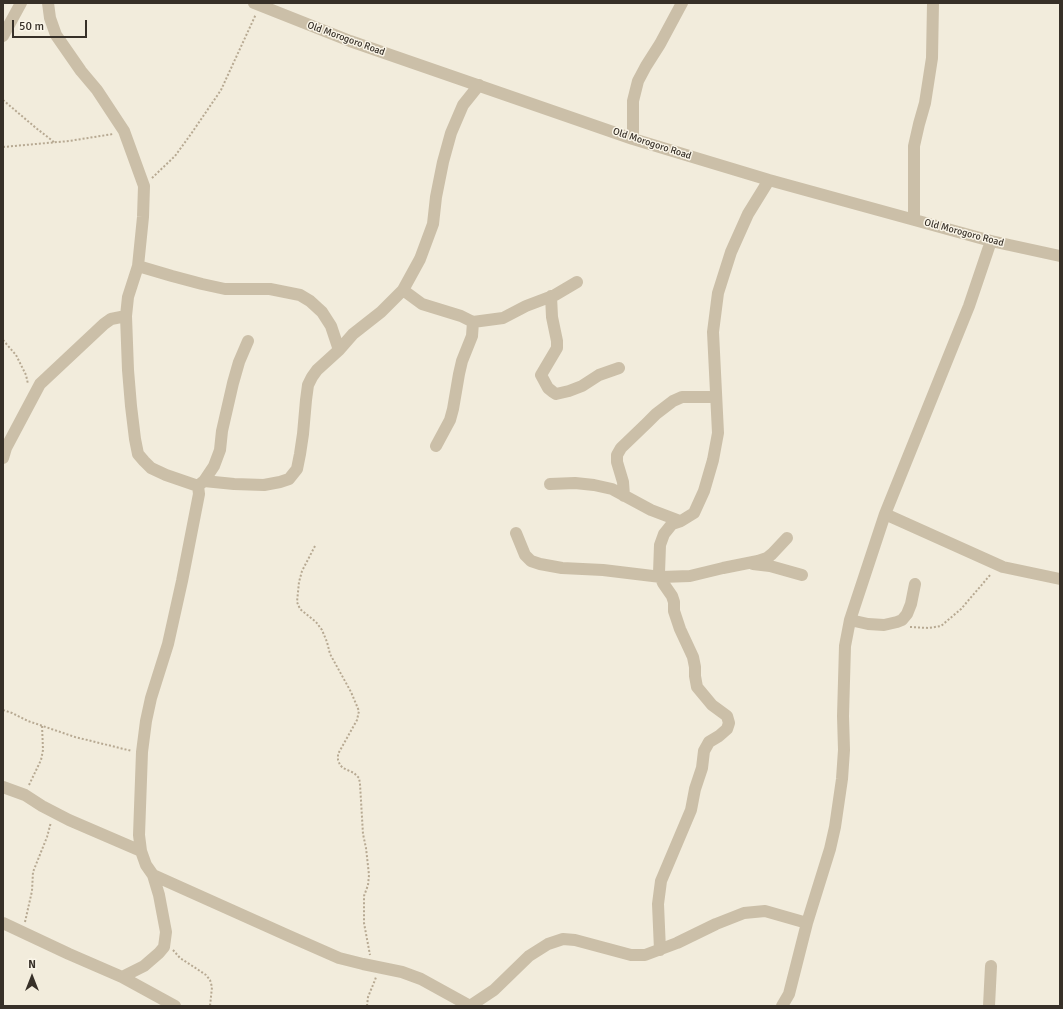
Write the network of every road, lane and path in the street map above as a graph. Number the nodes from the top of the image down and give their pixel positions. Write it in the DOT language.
graph roads {
  1 [pos="21,3"];
  2 [pos="48,3"];
  3 [pos="682,3"];
  4 [pos="933,3"];
  5 [pos="256,5"];
  6 [pos="3,36"];
  7 [pos="479,86"];
  8 [pos="3,100"];
  9 [pos="124,131"];
  10 [pos="633,139"];
  11 [pos="54,142"];
  12 [pos="3,147"];
  13 [pos="769,180"];
  14 [pos="144,186"];
  15 [pos="914,219"];
  16 [pos="991,241"];
  17 [pos="1060,256"];
  18 [pos="138,266"];
  19 [pos="577,282"];
  20 [pos="403,290"];
  21 [pos="551,296"];
  22 [pos="126,316"];
  23 [pos="473,322"];
  24 [pos="3,340"];
  25 [pos="248,341"];
  26 [pos="339,350"];
  27 [pos="619,368"];
  28 [pos="33,396"];
  29 [pos="716,397"];
  30 [pos="436,446"];
  31 [pos="3,458"];
  32 [pos="201,484"];
  33 [pos="550,484"];
  34 [pos="624,496"];
  35 [pos="884,514"];
  36 [pos="680,521"];
  37 [pos="516,533"];
  38 [pos="787,538"];
  39 [pos="315,546"];
  40 [pos="748,564"];
  41 [pos="999,565"];
  42 [pos="802,575"];
  43 [pos="661,577"];
  44 [pos="1060,579"];
  45 [pos="915,584"];
  46 [pos="850,620"];
  47 [pos="906,626"];
  48 [pos="3,710"];
  49 [pos="42,725"];
  50 [pos="142,752"];
  51 [pos="3,787"];
  52 [pos="26,796"];
  53 [pos="51,811"];
  54 [pos="141,851"];
  55 [pos="153,875"];
  56 [pos="3,923"];
  57 [pos="807,923"];
  58 [pos="23,932"];
  59 [pos="166,938"];
  60 [pos="660,950"];
  61 [pos="373,966"];
  62 [pos="991,966"];
  63 [pos="122,977"];
  64 [pos="175,1006"];
  65 [pos="210,1006"];
  66 [pos="367,1006"];
  67 [pos="470,1006"];
  68 [pos="782,1006"];
  69 [pos="989,1006"];
  1 -- 6 [label="street"];
  2 -- 9 [label="street"];
  3 -- 10 [label="street"];
  4 -- 15 [label="street"];
  5 -- 7 [label="street, Old Morogoro Road"];
  5 -- 14 [label="path"];
  7 -- 10 [label="street, Old Morogoro Road"];
  7 -- 20 [label="street"];
  8 -- 11 [label="path"];
  9 -- 11 [label="path"];
  9 -- 14 [label="street"];
  10 -- 13 [label="street, Old Morogoro Road"];
  11 -- 12 [label="path"];
  13 -- 15 [label="street, Old Morogoro Road"];
  13 -- 29 [label="street"];
  14 -- 18 [label="street"];
  15 -- 16 [label="street, Old Morogoro Road"];
  16 -- 17 [label="street, Old Morogoro Road"];
  16 -- 35 [label="street"];
  18 -- 22 [label="street"];
  18 -- 26 [label="street"];
  19 -- 21 [label="street"];
  20 -- 23 [label="street"];
  20 -- 26 [label="street"];
  21 -- 23 [label="street"];
  21 -- 27 [label="street"];
  22 -- 28 [label="street"];
  22 -- 32 [label="street"];
  23 -- 30 [label="street"];
  24 -- 28 [label="path"];
  25 -- 32 [label="street"];
  26 -- 32 [label="street"];
  28 -- 31 [label="street"];
  29 -- 34 [label="street"];
  29 -- 36 [label="street"];
  32 -- 50 [label="street"];
  33 -- 34 [label="street"];
  34 -- 36 [label="street"];
  35 -- 41 [label="street"];
  35 -- 46 [label="street"];
  36 -- 43 [label="street"];
  37 -- 43 [label="street"];
  38 -- 40 [label="street"];
  39 -- 61 [label="path"];
  40 -- 42 [label="street"];
  40 -- 43 [label="street"];
  41 -- 44 [label="street"];
  41 -- 47 [label="path"];
  43 -- 60 [label="street"];
  45 -- 46 [label="street"];
  46 -- 57 [label="street"];
  48 -- 49 [label="path"];
  49 -- 50 [label="path"];
  49 -- 52 [label="path"];
  50 -- 54 [label="street"];
  51 -- 52 [label="street"];
  52 -- 53 [label="street"];
  53 -- 54 [label="street"];
  53 -- 58 [label="path"];
  54 -- 55 [label="street"];
  55 -- 59 [label="street"];
  55 -- 61 [label="street"];
  56 -- 58 [label="street"];
  57 -- 60 [label="street"];
  57 -- 68 [label="street"];
  58 -- 63 [label="street"];
  59 -- 63 [label="street"];
  59 -- 65 [label="path"];
  60 -- 67 [label="street"];
  61 -- 66 [label="path"];
  61 -- 67 [label="street"];
  62 -- 69 [label="street"];
  63 -- 64 [label="street"];
}
